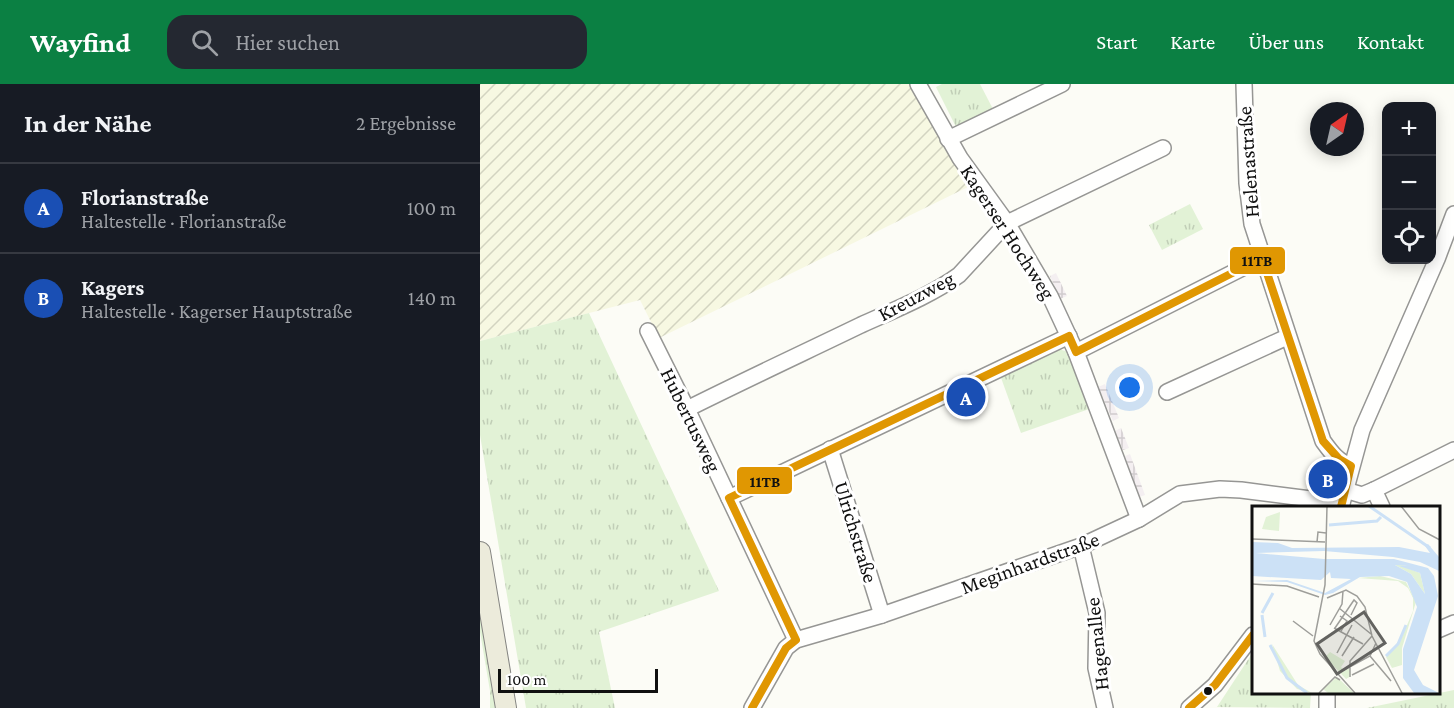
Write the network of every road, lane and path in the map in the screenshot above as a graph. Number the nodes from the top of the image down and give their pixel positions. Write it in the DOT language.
graph roads {
  1 [pos="918,84"];
  2 [pos="1062,84"];
  3 [pos="1244,84"];
  4 [pos="948,139"];
  5 [pos="1162,148"];
  6 [pos="1454,214"];
  7 [pos="1007,223"];
  8 [pos="1262,258"];
  9 [pos="648,331"];
  10 [pos="1069,336"];
  11 [pos="1287,337"];
  12 [pos="1076,352"];
  13 [pos="1167,392"];
  14 [pos="687,410"];
  15 [pos="830,449"];
  16 [pos="1454,450"];
  17 [pos="1351,466"];
  18 [pos="1374,490"];
  19 [pos="729,498"];
  20 [pos="1343,500"];
  21 [pos="1382,506"];
  22 [pos="1139,519"];
  23 [pos="1081,546"];
  24 [pos="480,552"];
  25 [pos="882,615"];
  26 [pos="1252,636"];
  27 [pos="796,640"];
  28 [pos="506,708"];
  29 [pos="752,708"];
  30 [pos="1105,708"];
  31 [pos="1189,708"];
  1 -- 4 [label="street, Kagerser Hochweg"];
  2 -- 4 [label="street"];
  3 -- 8 [label="street, Helenastraße"];
  4 -- 7 [label="street, Kagerser Hochweg"];
  5 -- 7 [label="street, Kreuzweg"];
  6 -- 17 [label="street"];
  7 -- 10 [label="street, Kagerser Hochweg"];
  7 -- 14 [label="street, Kreuzweg"];
  8 -- 11 [label="street, Helenastraße"];
  8 -- 12 [label="street"];
  9 -- 14 [label="street, Hubertusweg"];
  10 -- 12 [label="street, Kagerser Hochweg"];
  10 -- 15 [label="street"];
  11 -- 13 [label="street"];
  11 -- 17 [label="street, Helenastraße"];
  12 -- 22 [label="street, Kagerser Hochweg"];
  14 -- 19 [label="street, Hubertusweg"];
  15 -- 19 [label="street"];
  15 -- 25 [label="street, Ulrichstraße"];
  16 -- 18 [label="street"];
  17 -- 20 [label="street"];
  18 -- 20 [label="street, Meginhardstraße"];
  18 -- 21 [label="street"];
  19 -- 27 [label="street, Hubertusweg"];
  20 -- 22 [label="street, Meginhardstraße"];
  22 -- 23 [label="street, Meginhardstraße"];
  23 -- 25 [label="street, Meginhardstraße"];
  23 -- 30 [label="street, Hagenallee"];
  24 -- 28 [label="main road"];
  25 -- 27 [label="street, Meginhardstraße"];
  26 -- 31 [label="street"];
  27 -- 29 [label="street"];
}
